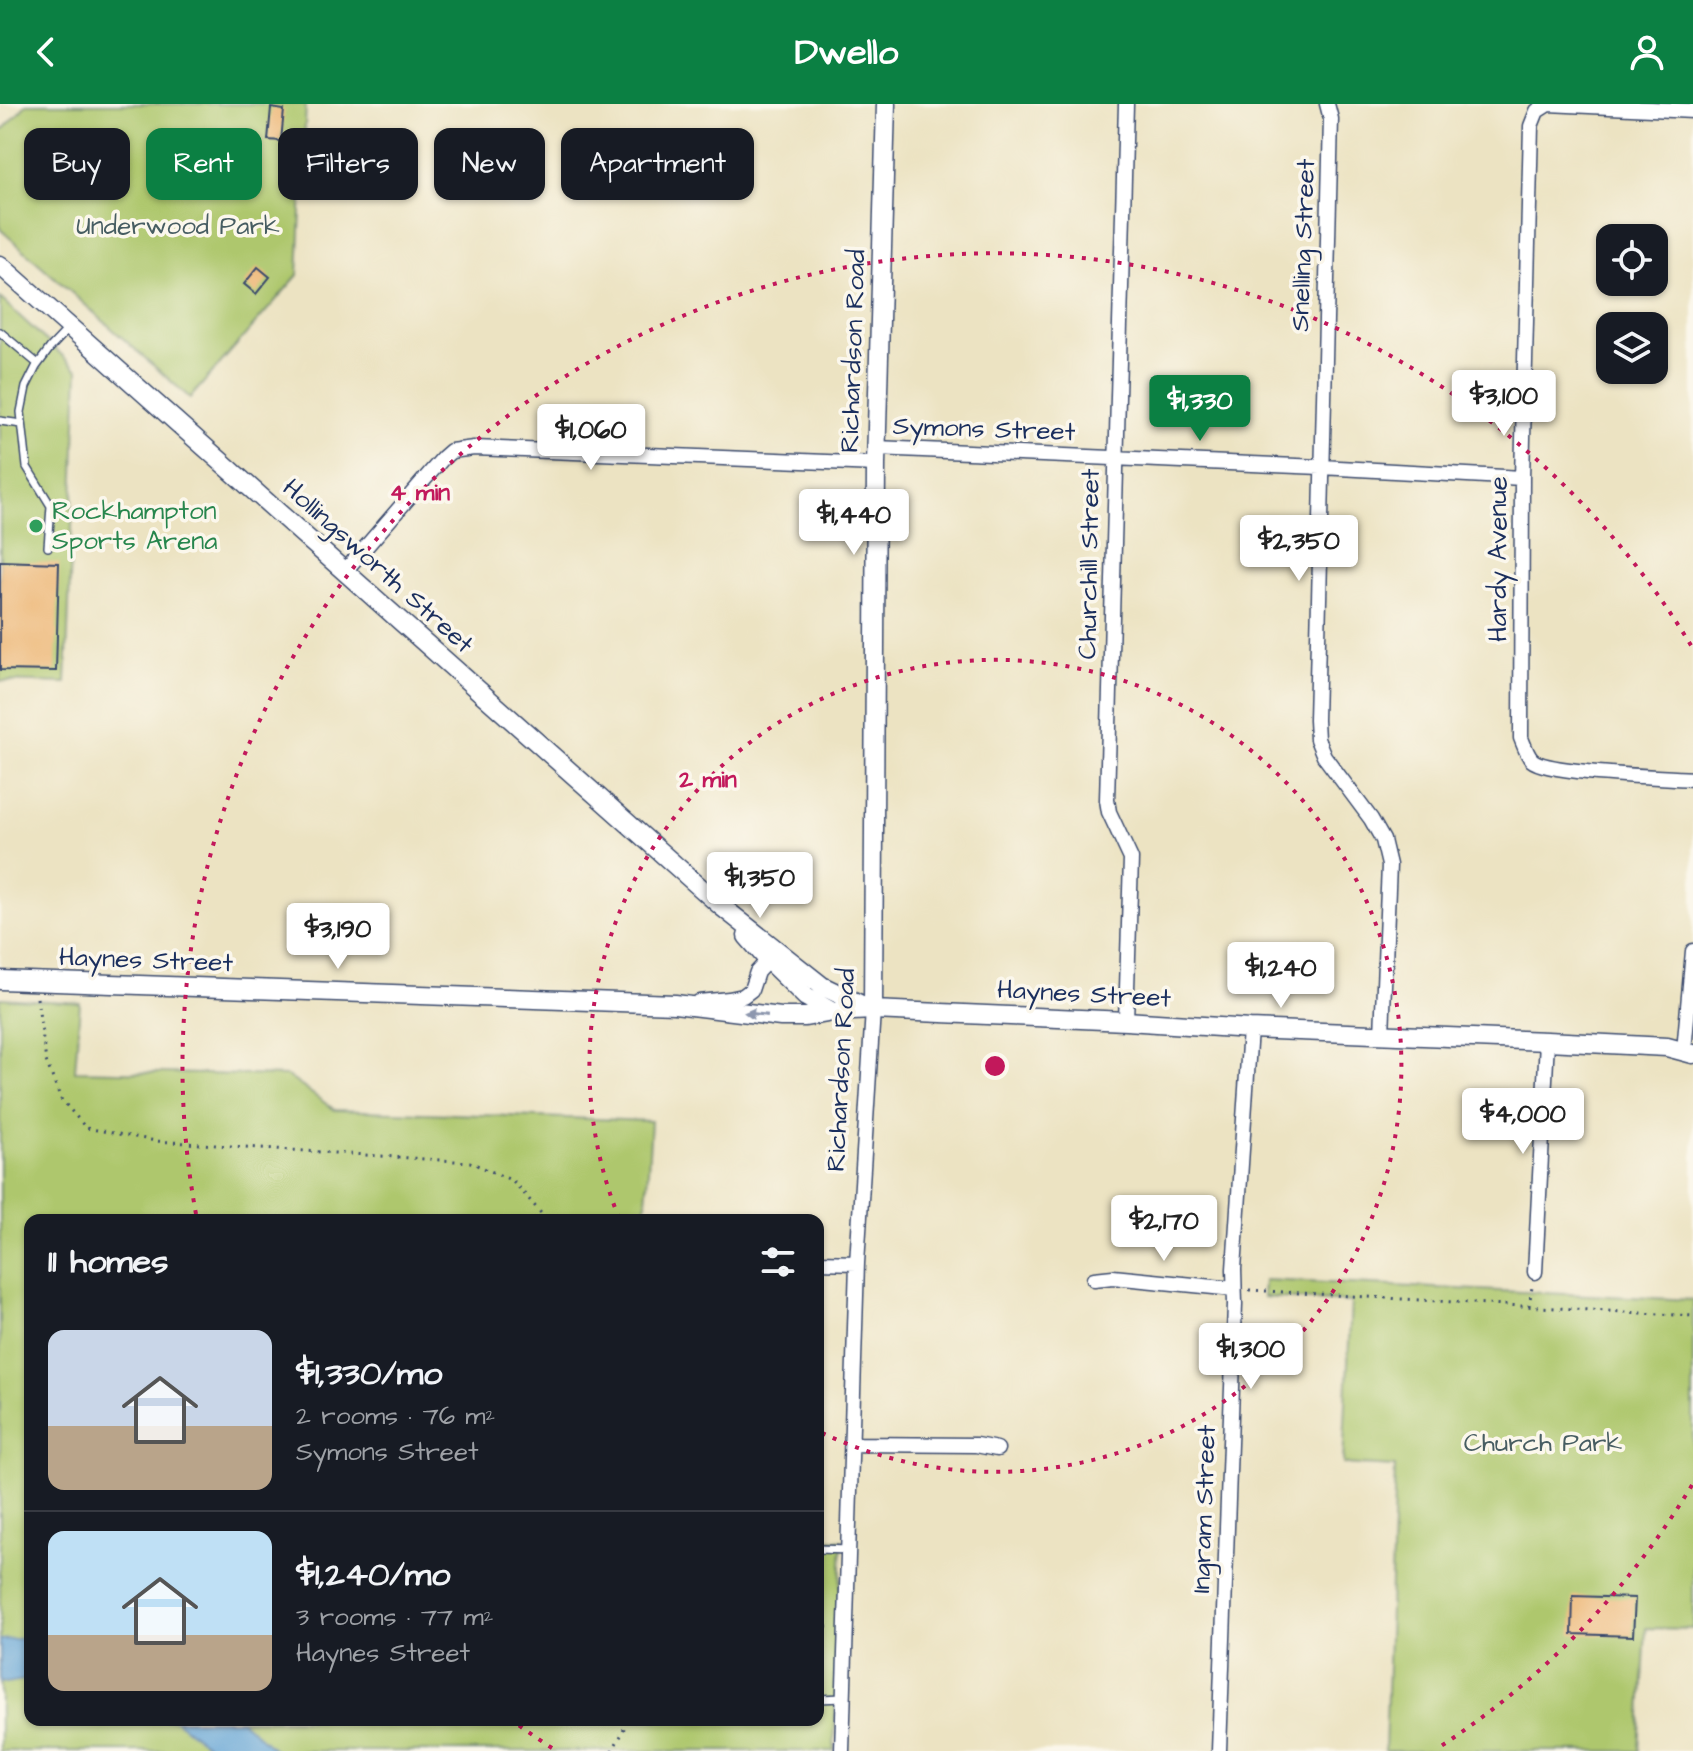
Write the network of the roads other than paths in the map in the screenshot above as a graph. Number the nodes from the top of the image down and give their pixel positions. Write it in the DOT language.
graph roads {
  1 [pos="886,104"];
  2 [pos="1126,104"];
  3 [pos="1328,106"];
  4 [pos="1693,111"];
  5 [pos="0,265"];
  6 [pos="70,327"];
  7 [pos="0,332"];
  8 [pos="38,364"];
  9 [pos="0,421"];
  10 [pos="22,424"];
  11 [pos="876,456"];
  12 [pos="1116,458"];
  13 [pos="1321,467"];
  14 [pos="1522,478"];
  15 [pos="48,547"];
  16 [pos="345,571"];
  17 [pos="1693,779"];
  18 [pos="1693,951"];
  19 [pos="773,956"];
  20 [pos="0,980"];
  21 [pos="675,1004"];
  22 [pos="873,1010"];
  23 [pos="833,1012"];
  24 [pos="1126,1021"];
  25 [pos="1250,1029"];
  26 [pos="1382,1034"];
  27 [pos="1547,1041"];
  28 [pos="1689,1052"];
  29 [pos="824,1262"];
  30 [pos="857,1263"];
  31 [pos="1535,1272"];
  32 [pos="1094,1279"];
  33 [pos="1234,1289"];
  34 [pos="853,1444"];
  35 [pos="997,1449"];
  36 [pos="824,1549"];
  37 [pos="849,1550"];
  38 [pos="844,1698"];
  39 [pos="824,1699"];
  40 [pos="842,1751"];
  41 [pos="1219,1751"];
  1 -- 11 [label="street, Richardson Road"];
  2 -- 12 [label="street, Churchill Street"];
  3 -- 13 [label="street, Snelling Street"];
  4 -- 14 [label="street, Hardy Avenue"];
  5 -- 6 [label="street, Hollingsworth Street"];
  6 -- 8 [label="lane"];
  6 -- 16 [label="street, Hollingsworth Street"];
  7 -- 8 [label="lane"];
  8 -- 10 [label="lane"];
  9 -- 10 [label="lane"];
  10 -- 15 [label="lane"];
  11 -- 12 [label="street, Symons Street"];
  11 -- 16 [label="street, Symons Street"];
  11 -- 22 [label="street, Richardson Road"];
  12 -- 13 [label="street, Symons Street"];
  12 -- 24 [label="street, Churchill Street"];
  13 -- 14 [label="street, Symons Street"];
  13 -- 26 [label="street, Snelling Street"];
  14 -- 17 [label="street, Hardy Avenue"];
  16 -- 19 [label="street, Hollingsworth Street"];
  18 -- 28 [label="street"];
  19 -- 21 [label="street, Haynes Street"];
  19 -- 22 [label="street, Hollingsworth Street"];
  19 -- 23 [label="street, Hollingsworth Street"];
  20 -- 21 [label="street, Haynes Street"];
  23 -- 21 [label="street, Haynes Street, one-way"];
  22 -- 23 [label="street, Haynes Street"];
  22 -- 24 [label="street, Haynes Street"];
  22 -- 30 [label="street, Richardson Road"];
  24 -- 25 [label="street, Haynes Street"];
  25 -- 26 [label="street, Haynes Street"];
  25 -- 33 [label="street, Ingram Street"];
  26 -- 27 [label="street, Haynes Street"];
  27 -- 28 [label="street, Haynes Street"];
  27 -- 31 [label="street"];
  29 -- 30 [label="street"];
  30 -- 34 [label="street, Richardson Road"];
  32 -- 33 [label="street"];
  33 -- 41 [label="street, Ingram Street"];
  34 -- 35 [label="street"];
  34 -- 37 [label="street, Richardson Road"];
  36 -- 37 [label="lane"];
  37 -- 38 [label="street, Richardson Road"];
  38 -- 39 [label="lane"];
  38 -- 40 [label="street, Richardson Road"];
}
